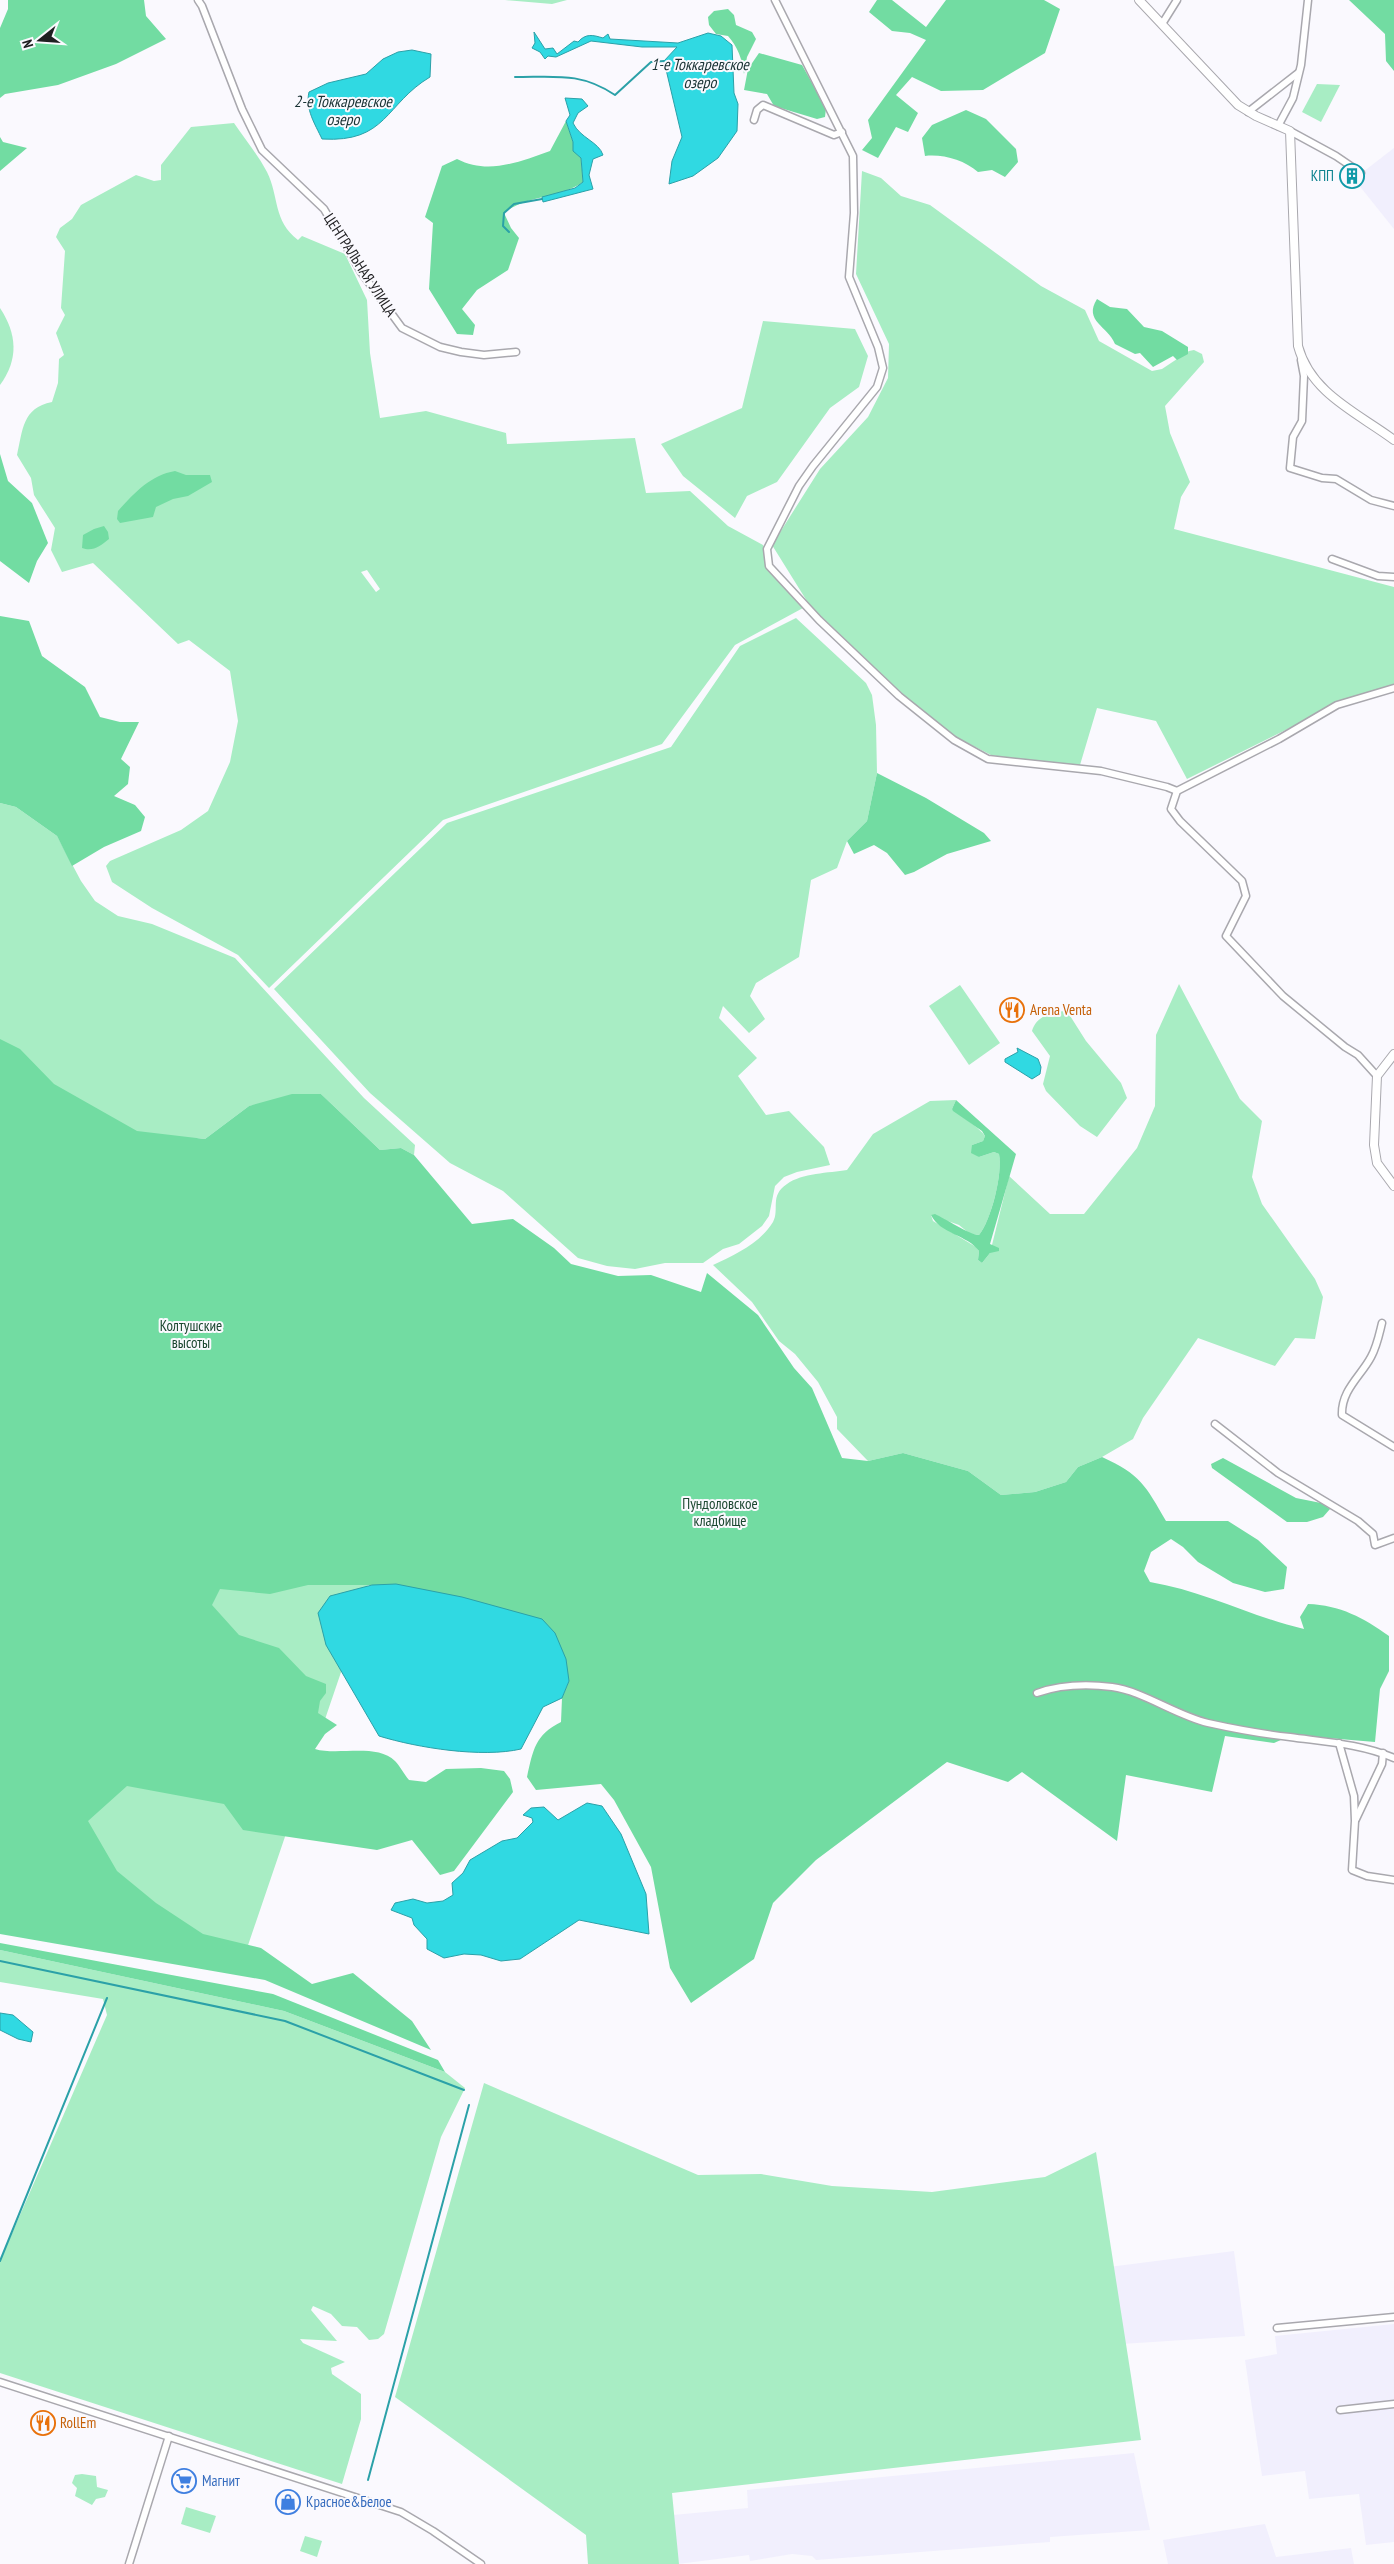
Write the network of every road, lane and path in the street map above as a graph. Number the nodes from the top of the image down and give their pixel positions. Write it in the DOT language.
graph roads {
  1 [pos="198,0"];
  2 [pos="775,0"];
  3 [pos="1139,0"];
  4 [pos="1177,0"];
  5 [pos="1308,0"];
  6 [pos="1162,24"];
  7 [pos="1298,73"];
  8 [pos="1248,112"];
  9 [pos="754,120"];
  10 [pos="1278,126"];
  11 [pos="1290,131"];
  12 [pos="842,132"];
  13 [pos="1361,173"];
  14 [pos="516,352"];
  15 [pos="1300,357"];
  16 [pos="1394,440"];
  17 [pos="1394,506"];
  18 [pos="1332,559"];
  19 [pos="1394,577"];
  20 [pos="1394,688"];
  21 [pos="1176,791"];
  22 [pos="1394,1054"];
  23 [pos="1377,1076"];
  24 [pos="1394,1186"];
  25 [pos="1382,1323"];
  26 [pos="1215,1424"];
  27 [pos="1394,1446"];
  28 [pos="1394,1538"];
  29 [pos="1037,1693"];
  30 [pos="1339,1743"];
  31 [pos="1383,1753"];
  32 [pos="1394,1758"];
  33 [pos="1356,1821"];
  34 [pos="1394,1880"];
  35 [pos="1394,2317"];
  36 [pos="1277,2328"];
  37 [pos="0,2382"];
  38 [pos="1394,2404"];
  39 [pos="1340,2410"];
  40 [pos="169,2436"];
  41 [pos="129,2564"];
  42 [pos="481,2564"];
  1 -- 14 [label="street, ЦЕНТРАЛЬНАЯ УЛИЦА"];
  2 -- 12 [label="street"];
  3 -- 6 [label="street"];
  4 -- 6 [label="street"];
  5 -- 7 [label="street"];
  6 -- 8 [label="street"];
  7 -- 8 [label="street"];
  7 -- 10 [label="street"];
  8 -- 10 [label="street"];
  9 -- 12 [label="street"];
  10 -- 11 [label="street"];
  11 -- 13 [label="street"];
  11 -- 15 [label="street"];
  12 -- 21 [label="street"];
  15 -- 16 [label="street"];
  15 -- 17 [label="street"];
  18 -- 19 [label="street"];
  20 -- 21 [label="street"];
  21 -- 23 [label="street"];
  22 -- 23 [label="street"];
  23 -- 24 [label="street"];
  25 -- 27 [label="street"];
  26 -- 28 [label="street"];
  29 -- 30 [label="street"];
  30 -- 31 [label="street"];
  30 -- 33 [label="street"];
  31 -- 32 [label="street"];
  31 -- 33 [label="street"];
  33 -- 34 [label="street"];
  35 -- 36 [label="street"];
  37 -- 40 [label="street"];
  38 -- 39 [label="street"];
  40 -- 41 [label="street"];
  40 -- 42 [label="street"];
}
